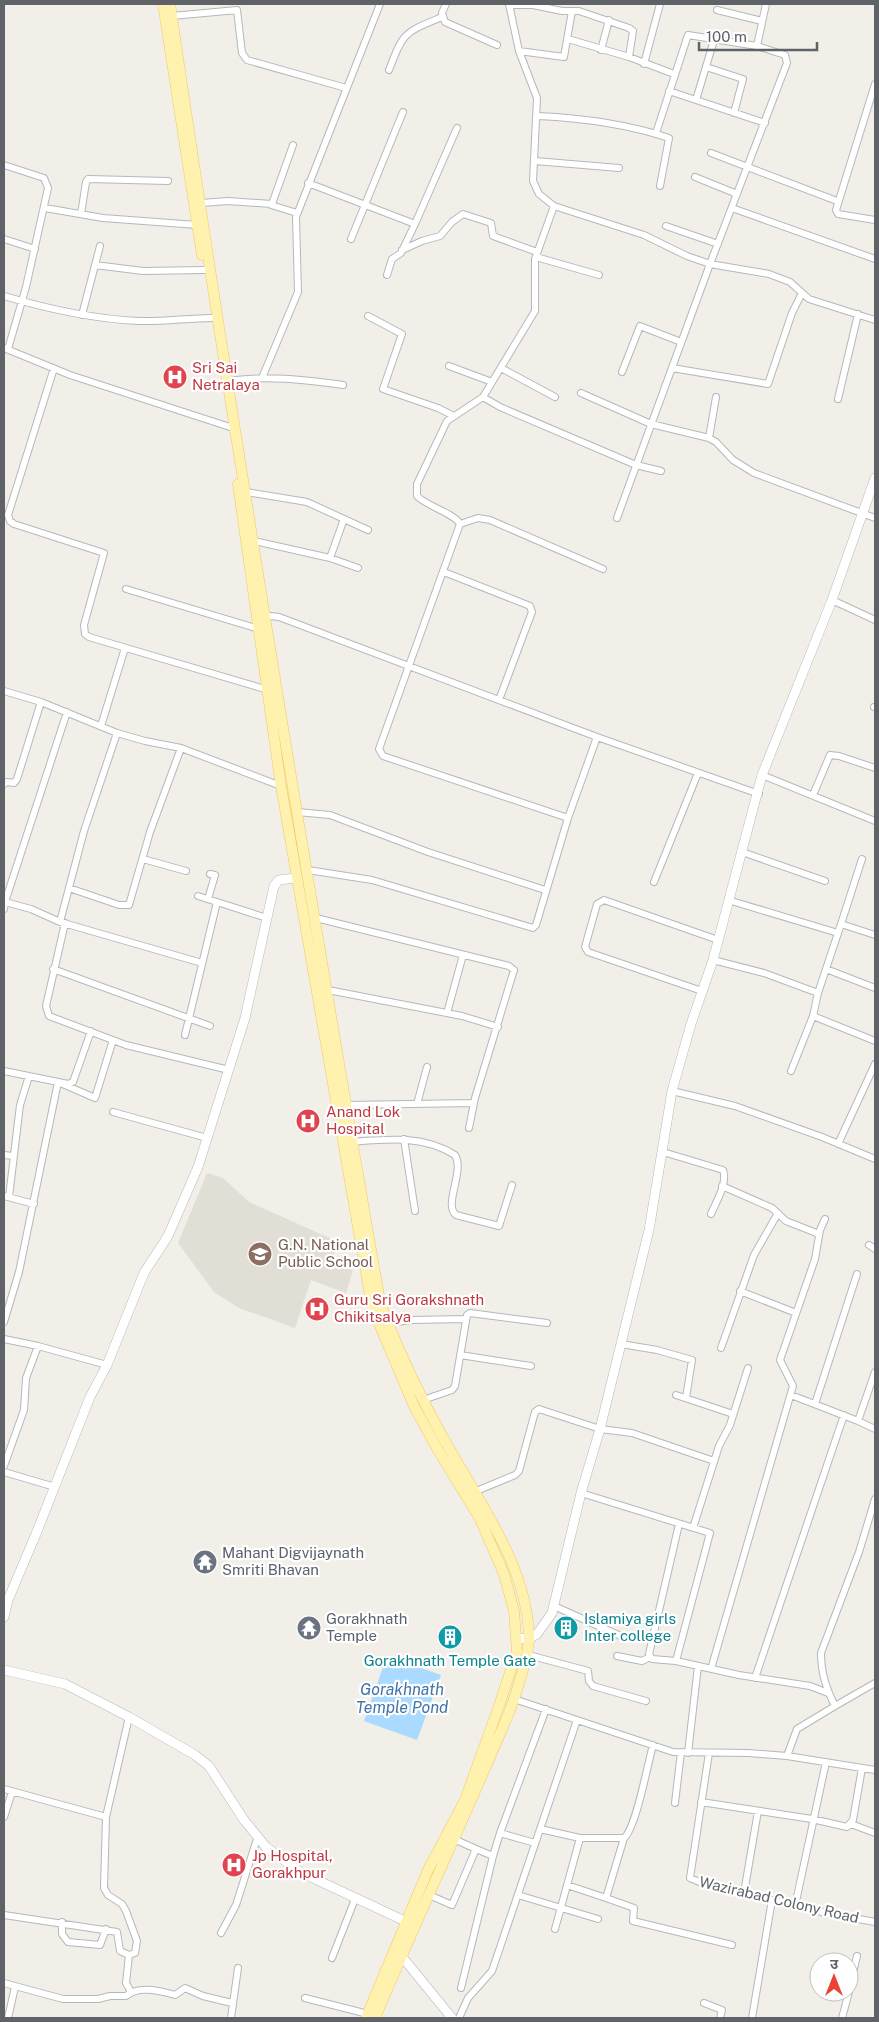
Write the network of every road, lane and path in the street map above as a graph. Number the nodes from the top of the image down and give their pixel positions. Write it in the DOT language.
graph roads {
  1 [pos="163,4"];
  2 [pos="170,4"];
  3 [pos="380,4"];
  4 [pos="446,4"];
  5 [pos="509,4"];
  6 [pos="660,4"];
  7 [pos="766,4"];
  8 [pos="717,10"];
  9 [pos="572,11"];
  10 [pos="172,16"];
  11 [pos="442,17"];
  12 [pos="609,20"];
  13 [pos="762,21"];
  14 [pos="568,39"];
  15 [pos="714,40"];
  16 [pos="497,45"];
  17 [pos="757,46"];
  18 [pos="601,50"];
  19 [pos="519,51"];
  20 [pos="629,57"];
  21 [pos="644,64"];
  22 [pos="706,67"];
  23 [pos="389,70"];
  24 [pos="674,74"];
  25 [pos="875,84"];
  26 [pos="346,88"];
  27 [pos="669,91"];
  28 [pos="696,100"];
  29 [pos="403,112"];
  30 [pos="734,113"];
  31 [pos="538,116"];
  32 [pos="765,123"];
  33 [pos="457,128"];
  34 [pos="656,133"];
  35 [pos="293,145"];
  36 [pos="712,153"];
  37 [pos="535,160"];
  38 [pos="4,165"];
  39 [pos="619,168"];
  40 [pos="747,168"];
  41 [pos="695,177"];
  42 [pos="168,181"];
  43 [pos="308,183"];
  44 [pos="660,186"];
  45 [pos="737,194"];
  46 [pos="837,201"];
  47 [pos="201,204"];
  48 [pos="365,204"];
  49 [pos="270,205"];
  50 [pos="554,206"];
  51 [pos="45,208"];
  52 [pos="732,208"];
  53 [pos="297,212"];
  54 [pos="81,214"];
  55 [pos="875,220"];
  56 [pos="415,224"];
  57 [pos="197,225"];
  58 [pos="666,226"];
  59 [pos="4,239"];
  60 [pos="351,239"];
  61 [pos="718,244"];
  62 [pos="100,246"];
  63 [pos="35,249"];
  64 [pos="402,250"];
  65 [pos="537,254"];
  66 [pos="875,260"];
  67 [pos="710,264"];
  68 [pos="95,266"];
  69 [pos="204,270"];
  70 [pos="387,275"];
  71 [pos="599,275"];
  72 [pos="802,294"];
  73 [pos="4,296"];
  74 [pos="22,301"];
  75 [pos="858,314"];
  76 [pos="82,315"];
  77 [pos="368,316"];
  78 [pos="212,318"];
  79 [pos="875,320"];
  80 [pos="681,342"];
  81 [pos="6,348"];
  82 [pos="449,366"];
  83 [pos="54,368"];
  84 [pos="501,368"];
  85 [pos="672,368"];
  86 [pos="622,372"];
  87 [pos="262,378"];
  88 [pos="228,381"];
  89 [pos="492,382"];
  90 [pos="343,385"];
  91 [pos="581,392"];
  92 [pos="716,396"];
  93 [pos="483,397"];
  94 [pos="555,397"];
  95 [pos="838,399"];
  96 [pos="454,416"];
  97 [pos="651,424"];
  98 [pos="230,427"];
  99 [pos="709,438"];
  100 [pos="636,465"];
  101 [pos="660,471"];
  102 [pos="875,478"];
  103 [pos="246,492"];
  104 [pos="864,514"];
  105 [pos="344,518"];
  106 [pos="617,518"];
  107 [pos="875,518"];
  108 [pos="460,524"];
  109 [pos="368,530"];
  110 [pos="254,541"];
  111 [pos="330,558"];
  112 [pos="358,568"];
  113 [pos="602,569"];
  114 [pos="444,572"];
  115 [pos="126,590"];
  116 [pos="832,600"];
  117 [pos="262,615"];
  118 [pos="875,620"];
  119 [pos="260,629"];
  120 [pos="125,648"];
  121 [pos="408,666"];
  122 [pos="268,690"];
  123 [pos="4,691"];
  124 [pos="499,700"];
  125 [pos="41,702"];
  126 [pos="67,712"];
  127 [pos="101,726"];
  128 [pos="118,733"];
  129 [pos="597,737"];
  130 [pos="181,748"];
  131 [pos="875,768"];
  132 [pos="698,773"];
  133 [pos="762,775"];
  134 [pos="4,784"];
  135 [pos="281,786"];
  136 [pos="759,794"];
  137 [pos="813,795"];
  138 [pos="297,812"];
  139 [pos="568,818"];
  140 [pos="875,821"];
  141 [pos="742,852"];
  142 [pos="143,859"];
  143 [pos="862,859"];
  144 [pos="308,870"];
  145 [pos="186,871"];
  146 [pos="210,874"];
  147 [pos="296,878"];
  148 [pos="654,882"];
  149 [pos="825,882"];
  150 [pos="69,888"];
  151 [pos="545,890"];
  152 [pos="198,896"];
  153 [pos="208,899"];
  154 [pos="728,900"];
  155 [pos="217,902"];
  156 [pos="5,906"];
  157 [pos="267,918"];
  158 [pos="316,918"];
  159 [pos="62,923"];
  160 [pos="841,924"];
  161 [pos="838,934"];
  162 [pos="875,935"];
  163 [pos="718,940"];
  164 [pos="463,955"];
  165 [pos="713,960"];
  166 [pos="202,963"];
  167 [pos="53,969"];
  168 [pos="826,969"];
  169 [pos="875,988"];
  170 [pos="328,990"];
  171 [pos="702,992"];
  172 [pos="818,993"];
  173 [pos="447,1014"];
  174 [pos="813,1016"];
  175 [pos="189,1020"];
  176 [pos="210,1026"];
  177 [pos="498,1027"];
  178 [pos="91,1031"];
  179 [pos="185,1035"];
  180 [pos="113,1040"];
  181 [pos="875,1041"];
  182 [pos="875,1064"];
  183 [pos="427,1066"];
  184 [pos="229,1070"];
  185 [pos="4,1071"];
  186 [pos="791,1071"];
  187 [pos="29,1076"];
  188 [pos="58,1082"];
  189 [pos="672,1091"];
  190 [pos="474,1103"];
  191 [pos="417,1104"];
  192 [pos="346,1105"];
  193 [pos="113,1112"];
  194 [pos="469,1128"];
  195 [pos="207,1138"];
  196 [pos="404,1139"];
  197 [pos="352,1142"];
  198 [pos="838,1144"];
  199 [pos="663,1152"];
  200 [pos="4,1155"];
  201 [pos="13,1156"];
  202 [pos="875,1160"];
  203 [pos="512,1185"];
  204 [pos="722,1186"];
  205 [pos="6,1197"];
  206 [pos="34,1204"];
  207 [pos="415,1211"];
  208 [pos="778,1213"];
  209 [pos="711,1214"];
  210 [pos="825,1219"];
  211 [pos="819,1234"];
  212 [pos="869,1245"];
  213 [pos="875,1250"];
  214 [pos="857,1274"];
  215 [pos="740,1291"];
  216 [pos="796,1313"];
  217 [pos="464,1319"];
  218 [pos="4,1322"];
  219 [pos="388,1323"];
  220 [pos="547,1323"];
  221 [pos="4,1339"];
  222 [pos="621,1344"];
  223 [pos="38,1346"];
  224 [pos="722,1348"];
  225 [pos="460,1355"];
  226 [pos="107,1365"];
  227 [pos="531,1366"];
  228 [pos="748,1368"];
  229 [pos="875,1372"];
  230 [pos="676,1395"];
  231 [pos="791,1395"];
  232 [pos="686,1398"];
  233 [pos="423,1400"];
  234 [pos="815,1404"];
  235 [pos="734,1414"];
  236 [pos="844,1415"];
  237 [pos="858,1421"];
  238 [pos="875,1429"];
  239 [pos="600,1430"];
  240 [pos="714,1461"];
  241 [pos="4,1466"];
  242 [pos="4,1472"];
  243 [pos="55,1487"];
  244 [pos="474,1492"];
  245 [pos="581,1493"];
  246 [pos="875,1499"];
  247 [pos="679,1524"];
  248 [pos="693,1528"];
  249 [pos="554,1606"];
  250 [pos="4,1617"];
  251 [pos="516,1638"];
  252 [pos="625,1638"];
  253 [pos="529,1639"];
  254 [pos="525,1654"];
  255 [pos="618,1656"];
  256 [pos="650,1657"];
  257 [pos="676,1662"];
  258 [pos="698,1666"];
  259 [pos="711,1669"];
  260 [pos="4,1670"];
  261 [pos="755,1678"];
  262 [pos="875,1683"];
  263 [pos="828,1692"];
  264 [pos="514,1699"];
  265 [pos="646,1701"];
  266 [pos="835,1706"];
  267 [pos="546,1709"];
  268 [pos="129,1716"];
  269 [pos="577,1720"];
  270 [pos="653,1745"];
  271 [pos="685,1752"];
  272 [pos="709,1753"];
  273 [pos="787,1756"];
  274 [pos="826,1762"];
  275 [pos="862,1768"];
  276 [pos="875,1770"];
  277 [pos="4,1789"];
  278 [pos="12,1792"];
  279 [pos="675,1802"];
  280 [pos="701,1802"];
  281 [pos="758,1811"];
  282 [pos="4,1817"];
  283 [pos="106,1817"];
  284 [pos="812,1819"];
  285 [pos="851,1824"];
  286 [pos="540,1830"];
  287 [pos="875,1832"];
  288 [pos="500,1833"];
  289 [pos="580,1838"];
  290 [pos="624,1838"];
  291 [pos="258,1839"];
  292 [pos="456,1840"];
  293 [pos="535,1843"];
  294 [pos="476,1850"];
  295 [pos="493,1856"];
  296 [pos="567,1885"];
  297 [pos="744,1893"];
  298 [pos="428,1895"];
  299 [pos="518,1895"];
  300 [pos="606,1898"];
  301 [pos="355,1899"];
  302 [pos="772,1900"];
  303 [pos="795,1906"];
  304 [pos="561,1908"];
  305 [pos="4,1915"];
  306 [pos="598,1919"];
  307 [pos="62,1922"];
  308 [pos="407,1922"];
  309 [pos="875,1922"];
  310 [pos="106,1930"];
  311 [pos="555,1930"];
  312 [pos="221,1933"];
  313 [pos="732,1945"];
  314 [pos="398,1952"];
  315 [pos="128,1955"];
  316 [pos="332,1958"];
  317 [pos="238,1968"];
  318 [pos="4,1983"];
  319 [pos="15,1987"];
  320 [pos="461,1988"];
  321 [pos="131,1992"];
  322 [pos="305,1998"];
  323 [pos="846,2002"];
  324 [pos="232,2003"];
  325 [pos="704,2003"];
  326 [pos="370,2017"];
  327 [pos="8,2018"];
  328 [pos="231,2018"];
  329 [pos="452,2018"];
  330 [pos="459,2018"];
  331 [pos="720,2018"];
  332 [pos="752,2018"];
  333 [pos="842,2018"];
  1 -- 57 [label="main road"];
  2 -- 10 [label="main road"];
  3 -- 26 [label="street"];
  4 -- 11 [label="street"];
  5 -- 9 [label="street"];
  5 -- 19 [label="street"];
  6 -- 21 [label="street"];
  7 -- 13 [label="street"];
  8 -- 13 [label="street"];
  9 -- 12 [label="street"];
  9 -- 14 [label="street"];
  10 -- 26 [label="street"];
  10 -- 47 [label="main road"];
  11 -- 16 [label="street"];
  11 -- 23 [label="street"];
  12 -- 18 [label="street"];
  12 -- 20 [label="street"];
  13 -- 17 [label="street"];
  14 -- 18 [label="street"];
  14 -- 19 [label="street"];
  15 -- 17 [label="street"];
  15 -- 22 [label="street"];
  15 -- 24 [label="street"];
  17 -- 32 [label="street"];
  18 -- 20 [label="street"];
  19 -- 31 [label="street"];
  20 -- 21 [label="street"];
  21 -- 24 [label="street"];
  22 -- 28 [label="street"];
  22 -- 30 [label="street"];
  24 -- 27 [label="street"];
  25 -- 46 [label="street"];
  26 -- 43 [label="street"];
  27 -- 28 [label="street"];
  27 -- 34 [label="street"];
  28 -- 30 [label="street"];
  29 -- 48 [label="street"];
  30 -- 32 [label="street"];
  31 -- 34 [label="street"];
  31 -- 37 [label="street"];
  32 -- 40 [label="street"];
  33 -- 56 [label="street"];
  34 -- 44 [label="street"];
  35 -- 49 [label="street"];
  36 -- 40 [label="street"];
  37 -- 39 [label="street"];
  37 -- 50 [label="street"];
  38 -- 51 [label="street"];
  40 -- 45 [label="street"];
  40 -- 46 [label="street"];
  41 -- 45 [label="street"];
  42 -- 54 [label="street"];
  43 -- 48 [label="street"];
  43 -- 53 [label="street"];
  45 -- 52 [label="street"];
  46 -- 55 [label="street"];
  47 -- 49 [label="street"];
  47 -- 88 [label="main road"];
  48 -- 56 [label="street"];
  48 -- 60 [label="street"];
  49 -- 53 [label="street"];
  50 -- 65 [label="street"];
  50 -- 67 [label="street"];
  51 -- 54 [label="street"];
  51 -- 63 [label="street"];
  52 -- 61 [label="street"];
  52 -- 66 [label="street"];
  53 -- 87 [label="street"];
  54 -- 57 [label="street"];
  56 -- 64 [label="street"];
  57 -- 69 [label="main road"];
  58 -- 61 [label="street"];
  59 -- 63 [label="street"];
  61 -- 67 [label="street"];
  62 -- 68 [label="street"];
  63 -- 74 [label="street"];
  64 -- 65 [label="street"];
  64 -- 70 [label="street"];
  65 -- 71 [label="street"];
  65 -- 84 [label="street"];
  67 -- 72 [label="street"];
  67 -- 80 [label="street"];
  68 -- 69 [label="street"];
  68 -- 76 [label="street"];
  69 -- 78 [label="main road"];
  72 -- 75 [label="street"];
  72 -- 85 [label="street"];
  73 -- 74 [label="street"];
  74 -- 76 [label="street"];
  74 -- 81 [label="street"];
  75 -- 79 [label="street"];
  75 -- 95 [label="street"];
  76 -- 78 [label="street"];
  77 -- 96 [label="street"];
  78 -- 98 [label="main road"];
  80 -- 85 [label="street"];
  80 -- 86 [label="street"];
  81 -- 83 [label="street"];
  82 -- 89 [label="street"];
  83 -- 98 [label="street"];
  83 -- 120 [label="street"];
  84 -- 89 [label="street"];
  84 -- 94 [label="street"];
  85 -- 97 [label="street"];
  87 -- 88 [label="street"];
  87 -- 90 [label="street"];
  88 -- 103 [label="main road"];
  89 -- 93 [label="street"];
  91 -- 97 [label="street"];
  92 -- 99 [label="street"];
  93 -- 96 [label="street"];
  93 -- 100 [label="street"];
  96 -- 108 [label="street"];
  97 -- 99 [label="street"];
  97 -- 100 [label="street"];
  98 -- 117 [label="main road"];
  99 -- 104 [label="street"];
  100 -- 101 [label="street"];
  100 -- 106 [label="street"];
  102 -- 104 [label="street"];
  103 -- 105 [label="street"];
  103 -- 110 [label="main road"];
  104 -- 107 [label="street"];
  104 -- 116 [label="street"];
  105 -- 109 [label="street"];
  105 -- 111 [label="street"];
  108 -- 113 [label="street"];
  108 -- 114 [label="street"];
  110 -- 111 [label="street"];
  110 -- 117 [label="main road"];
  111 -- 112 [label="street"];
  114 -- 121 [label="street"];
  114 -- 124 [label="street"];
  115 -- 119 [label="street"];
  116 -- 118 [label="street"];
  116 -- 133 [label="street"];
  117 -- 119 [label="main road"];
  117 -- 121 [label="street"];
  117 -- 138 [label="main road"];
  119 -- 122 [label="main road"];
  120 -- 122 [label="street"];
  120 -- 127 [label="street"];
  121 -- 124 [label="street"];
  121 -- 139 [label="street"];
  122 -- 135 [label="main road"];
  123 -- 125 [label="street"];
  124 -- 129 [label="street"];
  125 -- 126 [label="street"];
  125 -- 134 [label="street"];
  126 -- 127 [label="street"];
  126 -- 156 [label="street"];
  127 -- 128 [label="street"];
  128 -- 130 [label="street"];
  128 -- 150 [label="street"];
  129 -- 132 [label="street"];
  129 -- 139 [label="street"];
  130 -- 135 [label="street"];
  130 -- 142 [label="street"];
  131 -- 137 [label="street"];
  132 -- 136 [label="street"];
  132 -- 148 [label="street"];
  133 -- 136 [label="street"];
  133 -- 137 [label="street"];
  135 -- 147 [label="main road"];
  136 -- 141 [label="street"];
  137 -- 140 [label="street"];
  138 -- 144 [label="main road"];
  138 -- 151 [label="street"];
  139 -- 151 [label="street"];
  141 -- 149 [label="street"];
  141 -- 154 [label="street"];
  142 -- 145 [label="street"];
  142 -- 150 [label="street"];
  143 -- 160 [label="street"];
  144 -- 151 [label="street"];
  144 -- 158 [label="main road"];
  146 -- 153 [label="street"];
  147 -- 157 [label="street"];
  147 -- 251 [label="main road"];
  150 -- 159 [label="street"];
  152 -- 153 [label="street"];
  153 -- 155 [label="street"];
  154 -- 161 [label="street"];
  154 -- 163 [label="street"];
  155 -- 157 [label="street"];
  155 -- 166 [label="street"];
  156 -- 159 [label="street"];
  157 -- 184 [label="street"];
  158 -- 164 [label="street"];
  158 -- 170 [label="main road"];
  159 -- 166 [label="street"];
  159 -- 167 [label="street"];
  160 -- 161 [label="street"];
  160 -- 162 [label="street"];
  161 -- 168 [label="street"];
  163 -- 165 [label="street"];
  163 -- 171 [label="street"];
  164 -- 173 [label="street"];
  164 -- 177 [label="street"];
  165 -- 171 [label="street"];
  165 -- 172 [label="street"];
  166 -- 175 [label="street"];
  167 -- 175 [label="street"];
  167 -- 178 [label="street"];
  168 -- 169 [label="street"];
  168 -- 172 [label="street"];
  170 -- 173 [label="street"];
  170 -- 192 [label="main road"];
  171 -- 189 [label="street"];
  172 -- 174 [label="street"];
  173 -- 177 [label="street"];
  174 -- 181 [label="street"];
  174 -- 186 [label="street"];
  175 -- 176 [label="street"];
  175 -- 179 [label="street"];
  177 -- 190 [label="street"];
  178 -- 180 [label="street"];
  178 -- 188 [label="street"];
  180 -- 184 [label="street"];
  180 -- 188 [label="street"];
  182 -- 198 [label="street"];
  183 -- 191 [label="street"];
  184 -- 195 [label="street"];
  185 -- 187 [label="street"];
  187 -- 188 [label="street"];
  187 -- 201 [label="street"];
  188 -- 206 [label="street"];
  189 -- 198 [label="street"];
  189 -- 199 [label="street"];
  190 -- 191 [label="street"];
  190 -- 194 [label="street"];
  191 -- 192 [label="street"];
  192 -- 197 [label="main road"];
  193 -- 195 [label="street"];
  195 -- 226 [label="street"];
  196 -- 197 [label="street"];
  196 -- 203 [label="street"];
  196 -- 207 [label="street"];
  197 -- 219 [label="main road"];
  198 -- 202 [label="street"];
  199 -- 204 [label="street"];
  199 -- 222 [label="street"];
  200 -- 201 [label="street"];
  201 -- 205 [label="street"];
  204 -- 208 [label="street"];
  204 -- 209 [label="street"];
  205 -- 206 [label="street"];
  206 -- 218 [label="street"];
  208 -- 211 [label="street"];
  208 -- 215 [label="street"];
  210 -- 211 [label="street"];
  211 -- 216 [label="street"];
  212 -- 213 [label="street"];
  214 -- 234 [label="street"];
  215 -- 216 [label="street"];
  215 -- 224 [label="street"];
  216 -- 231 [label="street"];
  217 -- 219 [label="street"];
  217 -- 220 [label="street"];
  217 -- 225 [label="street"];
  219 -- 233 [label="main road"];
  221 -- 223 [label="street"];
  222 -- 232 [label="street"];
  222 -- 239 [label="street"];
  223 -- 226 [label="street"];
  223 -- 241 [label="street"];
  225 -- 227 [label="street"];
  225 -- 233 [label="street"];
  226 -- 243 [label="street"];
  228 -- 235 [label="street"];
  229 -- 237 [label="street"];
  230 -- 232 [label="street"];
  231 -- 234 [label="street"];
  231 -- 259 [label="street"];
  232 -- 235 [label="street"];
  233 -- 244 [label="main road"];
  234 -- 236 [label="street"];
  235 -- 240 [label="street"];
  236 -- 237 [label="street"];
  236 -- 261 [label="street"];
  237 -- 238 [label="street"];
  239 -- 240 [label="street"];
  239 -- 244 [label="street"];
  239 -- 245 [label="street"];
  240 -- 248 [label="street"];
  242 -- 243 [label="street"];
  243 -- 250 [label="street"];
  244 -- 253 [label="main road"];
  245 -- 247 [label="street"];
  245 -- 249 [label="street"];
  246 -- 263 [label="street"];
  247 -- 248 [label="street"];
  247 -- 256 [label="street"];
  248 -- 257 [label="street"];
  249 -- 252 [label="street"];
  249 -- 253 [label="street"];
  251 -- 253 [label="street"];
  251 -- 308 [label="main road"];
  253 -- 254 [label="main road"];
  254 -- 264 [label="main road"];
  254 -- 265 [label="street"];
  255 -- 256 [label="street"];
  256 -- 257 [label="street"];
  257 -- 258 [label="street"];
  258 -- 259 [label="street"];
  258 -- 271 [label="street"];
  259 -- 261 [label="street"];
  260 -- 268 [label="street"];
  261 -- 263 [label="street"];
  262 -- 266 [label="street"];
  263 -- 266 [label="street"];
  264 -- 267 [label="street"];
  264 -- 292 [label="main road"];
  266 -- 273 [label="street"];
  267 -- 269 [label="street"];
  267 -- 288 [label="street"];
  268 -- 283 [label="street"];
  268 -- 291 [label="street"];
  269 -- 270 [label="street"];
  269 -- 286 [label="street"];
  270 -- 271 [label="street"];
  270 -- 290 [label="street"];
  271 -- 272 [label="street"];
  271 -- 279 [label="street"];
  272 -- 273 [label="street"];
  272 -- 280 [label="street, Wazirabad Colony Road"];
  273 -- 274 [label="street"];
  274 -- 275 [label="street"];
  274 -- 284 [label="street"];
  275 -- 276 [label="street"];
  275 -- 285 [label="street"];
  277 -- 278 [label="street"];
  278 -- 282 [label="street"];
  278 -- 283 [label="street"];
  280 -- 281 [label="street"];
  280 -- 297 [label="street, Wazirabad Colony Road"];
  281 -- 284 [label="street"];
  281 -- 297 [label="street"];
  283 -- 315 [label="street"];
  284 -- 285 [label="street"];
  284 -- 303 [label="street"];
  285 -- 287 [label="street"];
  286 -- 289 [label="street"];
  286 -- 293 [label="street"];
  288 -- 293 [label="street"];
  288 -- 295 [label="street"];
  289 -- 290 [label="street"];
  289 -- 296 [label="street"];
  290 -- 300 [label="street"];
  291 -- 301 [label="street"];
  291 -- 312 [label="street"];
  292 -- 294 [label="street"];
  292 -- 298 [label="main road"];
  293 -- 299 [label="street"];
  294 -- 295 [label="street"];
  294 -- 298 [label="street"];
  295 -- 320 [label="street"];
  296 -- 300 [label="street"];
  296 -- 304 [label="street"];
  297 -- 302 [label="street, Wazirabad Colony Road"];
  298 -- 314 [label="main road"];
  299 -- 304 [label="street"];
  299 -- 330 [label="street"];
  300 -- 313 [label="street"];
  301 -- 308 [label="street"];
  301 -- 316 [label="street"];
  302 -- 303 [label="street, Wazirabad Colony Road"];
  302 -- 332 [label="street"];
  303 -- 309 [label="street, Wazirabad Colony Road"];
  304 -- 306 [label="street"];
  304 -- 311 [label="street"];
  305 -- 307 [label="street"];
  307 -- 310 [label="street"];
  307 -- 310 [label="street"];
  308 -- 314 [label="main road"];
  310 -- 315 [label="street"];
  314 -- 326 [label="main road"];
  314 -- 329 [label="street"];
  315 -- 321 [label="street"];
  317 -- 324 [label="street"];
  318 -- 319 [label="street"];
  319 -- 321 [label="street"];
  319 -- 327 [label="street"];
  321 -- 324 [label="street"];
  322 -- 326 [label="street"];
  323 -- 333 [label="street"];
  324 -- 328 [label="street"];
  325 -- 331 [label="street"];
}
